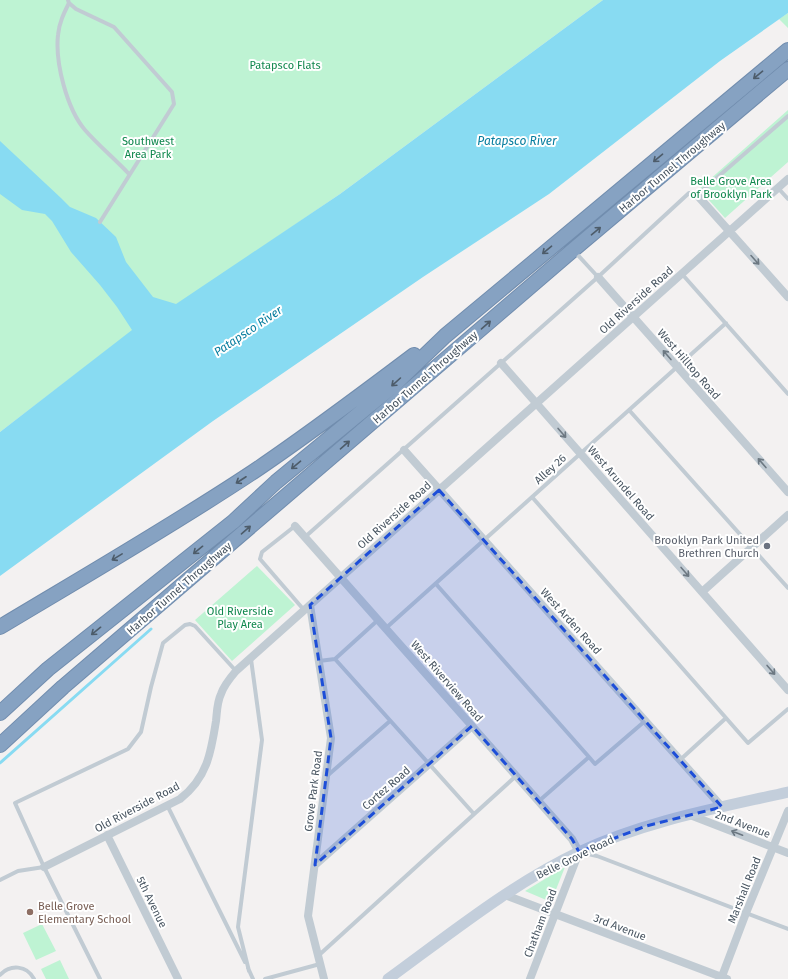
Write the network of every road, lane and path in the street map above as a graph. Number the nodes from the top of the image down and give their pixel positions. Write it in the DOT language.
graph roads {
  1 [pos="69,2"];
  2 [pos="788,50"];
  3 [pos="788,69"];
  4 [pos="788,116"];
  5 [pos="129,174"];
  6 [pos="788,179"];
  7 [pos="778,188"];
  8 [pos="693,194"];
  9 [pos="788,199"];
  10 [pos="100,222"];
  11 [pos="729,231"];
  12 [pos="573,250"];
  13 [pos="682,274"];
  14 [pos="598,277"];
  15 [pos="788,297"];
  16 [pos="633,317"];
  17 [pos="726,323"];
  18 [pos="445,336"];
  19 [pos="501,363"];
  20 [pos="677,367"];
  21 [pos="788,394"];
  22 [pos="536,403"];
  23 [pos="629,410"];
  24 [pos="404,450"];
  25 [pos="580,454"];
  26 [pos="439,490"];
  27 [pos="788,492"];
  28 [pos="532,498"];
  29 [pos="788,515"];
  30 [pos="295,526"];
  31 [pos="305,537"];
  32 [pos="484,540"];
  33 [pos="752,547"];
  34 [pos="341,578"];
  35 [pos="436,584"];
  36 [pos="788,588"];
  37 [pos="702,592"];
  38 [pos="307,607"];
  39 [pos="378,620"];
  40 [pos="0,627"];
  41 [pos="386,628"];
  42 [pos="251,657"];
  43 [pos="335,659"];
  44 [pos="319,661"];
  45 [pos="236,671"];
  46 [pos="63,686"];
  47 [pos="788,690"];
  48 [pos="788,709"];
  49 [pos="0,713"];
  50 [pos="726,718"];
  51 [pos="390,721"];
  52 [pos="645,721"];
  53 [pos="472,726"];
  54 [pos="0,736"];
  55 [pos="0,745"];
  56 [pos="589,757"];
  57 [pos="680,760"];
  58 [pos="430,764"];
  59 [pos="516,776"];
  60 [pos="326,777"];
  61 [pos="788,792"];
  62 [pos="539,801"];
  63 [pos="167,805"];
  64 [pos="722,807"];
  65 [pos="788,810"];
  66 [pos="474,814"];
  67 [pos="690,815"];
  68 [pos="107,835"];
  69 [pos="773,848"];
  70 [pos="579,852"];
  71 [pos="788,853"];
  72 [pos="315,865"];
  73 [pos="44,866"];
  74 [pos="0,880"];
  75 [pos="504,895"];
  76 [pos="746,913"];
  77 [pos="556,914"];
  78 [pos="788,929"];
  79 [pos="319,960"];
  80 [pos="249,971"];
  81 [pos="0,975"];
  82 [pos="532,978"];
  83 [pos="723,978"];
  84 [pos="34,979"];
  85 [pos="100,979"];
  86 [pos="178,979"];
  87 [pos="253,979"];
  88 [pos="265,979"];
  89 [pos="324,979"];
  90 [pos="388,979"];
  1 -- 5 [label="lane"];
  1 -- 5 [label="lane"];
  2 -- 18 [label="highway, Harbor Tunnel Throughway, one-way"];
  12 -- 3 [label="highway, Harbor Tunnel Throughway, one-way"];
  4 -- 8 [label="lane"];
  5 -- 10 [label="lane"];
  6 -- 7 [label="street, Old Riverside Road"];
  7 -- 9 [label="lane"];
  7 -- 11 [label="street, Old Riverside Road"];
  8 -- 11 [label="street"];
  8 -- 14 [label="lane"];
  11 -- 13 [label="street, Old Riverside Road"];
  11 -- 15 [label="street, one-way"];
  12 -- 14 [label="lane, West Hilltop Road"];
  46 -- 12 [label="highway, Harbor Tunnel Throughway, one-way"];
  13 -- 16 [label="street, Old Riverside Road"];
  13 -- 17 [label="lane"];
  14 -- 16 [label="street, West Hilltop Road"];
  14 -- 19 [label="lane"];
  20 -- 16 [label="street, West Hilltop Road, one-way"];
  16 -- 22 [label="street, Old Riverside Road"];
  17 -- 20 [label="lane, Alley 26"];
  17 -- 21 [label="lane"];
  18 -- 40 [label="highway, Harbor Tunnel Throughway, one-way"];
  18 -- 49 [label="highway, Harbor Tunnel Throughway, one-way"];
  19 -- 22 [label="street, West Arundel Road"];
  19 -- 24 [label="lane"];
  20 -- 23 [label="lane, Alley 26"];
  27 -- 20 [label="street, West Hilltop Road, one-way"];
  22 -- 25 [label="street, West Arundel Road, one-way"];
  22 -- 26 [label="street, Old Riverside Road"];
  23 -- 25 [label="lane, Alley 26"];
  23 -- 33 [label="lane"];
  24 -- 26 [label="street, West Arden Road"];
  24 -- 31 [label="lane"];
  25 -- 28 [label="lane, Alley 26"];
  25 -- 37 [label="street, West Arundel Road, one-way"];
  26 -- 32 [label="street, West Arden Road"];
  26 -- 34 [label="street, Old Riverside Road"];
  28 -- 32 [label="lane, Alley 26"];
  28 -- 50 [label="lane"];
  29 -- 33 [label="street"];
  30 -- 31 [label="street, West Riverview Road"];
  30 -- 38 [label="lane"];
  31 -- 34 [label="street, West Riverview Road"];
  32 -- 35 [label="lane, Alley 26"];
  32 -- 52 [label="street, West Arden Road"];
  33 -- 36 [label="lane"];
  33 -- 37 [label="street"];
  34 -- 38 [label="street, Old Riverside Road"];
  34 -- 39 [label="street, West Riverview Road"];
  35 -- 41 [label="lane, Alley 26"];
  35 -- 56 [label="lane"];
  37 -- 47 [label="street, West Arundel Road, one-way"];
  38 -- 42 [label="street, Old Riverside Road"];
  38 -- 44 [label="street, Grove Park Road"];
  39 -- 41 [label="street, West Riverview Road"];
  39 -- 43 [label="lane"];
  41 -- 53 [label="street, West Riverview Road"];
  42 -- 45 [label="street, Old Riverside Road"];
  42 -- 80 [label="lane"];
  43 -- 44 [label="lane"];
  43 -- 51 [label="lane"];
  44 -- 60 [label="street, Grove Park Road"];
  45 -- 63 [label="street, Old Riverside Road"];
  45 -- 73 [label="lane"];
  46 -- 54 [label="highway, Harbor Tunnel Throughway"];
  46 -- 55 [label="highway, Harbor Tunnel Throughway"];
  48 -- 50 [label="lane"];
  50 -- 57 [label="lane"];
  51 -- 58 [label="lane"];
  51 -- 60 [label="lane"];
  52 -- 56 [label="lane"];
  52 -- 57 [label="street, West Arden Road"];
  53 -- 58 [label="street, Cortez Road"];
  53 -- 59 [label="street, West Riverview Road"];
  56 -- 62 [label="lane"];
  57 -- 64 [label="street, West Arden Road"];
  58 -- 66 [label="lane"];
  58 -- 72 [label="street, Cortez Road"];
  59 -- 62 [label="street, West Riverview Road"];
  59 -- 66 [label="lane"];
  60 -- 72 [label="street, Grove Park Road"];
  61 -- 64 [label="main road, Belle Grove Road"];
  62 -- 70 [label="street, West Riverview Road"];
  63 -- 68 [label="street, Old Riverside Road"];
  63 -- 80 [label="lane"];
  64 -- 67 [label="main road, Belle Grove Road"];
  65 -- 69 [label="street, Marshall Road"];
  66 -- 79 [label="lane"];
  69 -- 67 [label="street, 2nd Avenue, one-way"];
  67 -- 70 [label="main road, Belle Grove Road"];
  68 -- 73 [label="street, Old Riverside Road"];
  68 -- 86 [label="street, 5th Avenue"];
  69 -- 71 [label="street, 2nd Avenue"];
  69 -- 76 [label="street, Marshall Road"];
  70 -- 75 [label="main road, Belle Grove Road"];
  70 -- 76 [label="lane"];
  70 -- 77 [label="street, Chatham Road"];
  72 -- 79 [label="street, Grove Park Road"];
  73 -- 74 [label="lane"];
  73 -- 85 [label="lane"];
  75 -- 77 [label="street, 3rd Avenue"];
  75 -- 90 [label="main road, Belle Grove Road"];
  76 -- 78 [label="lane"];
  76 -- 83 [label="street, Marshall Road"];
  77 -- 82 [label="street, Chatham Road"];
  77 -- 83 [label="street, 3rd Avenue"];
  79 -- 88 [label="lane"];
  79 -- 89 [label="street, Grove Park Road"];
  80 -- 87 [label="lane"];
  81 -- 84 [label="lane"];
}
